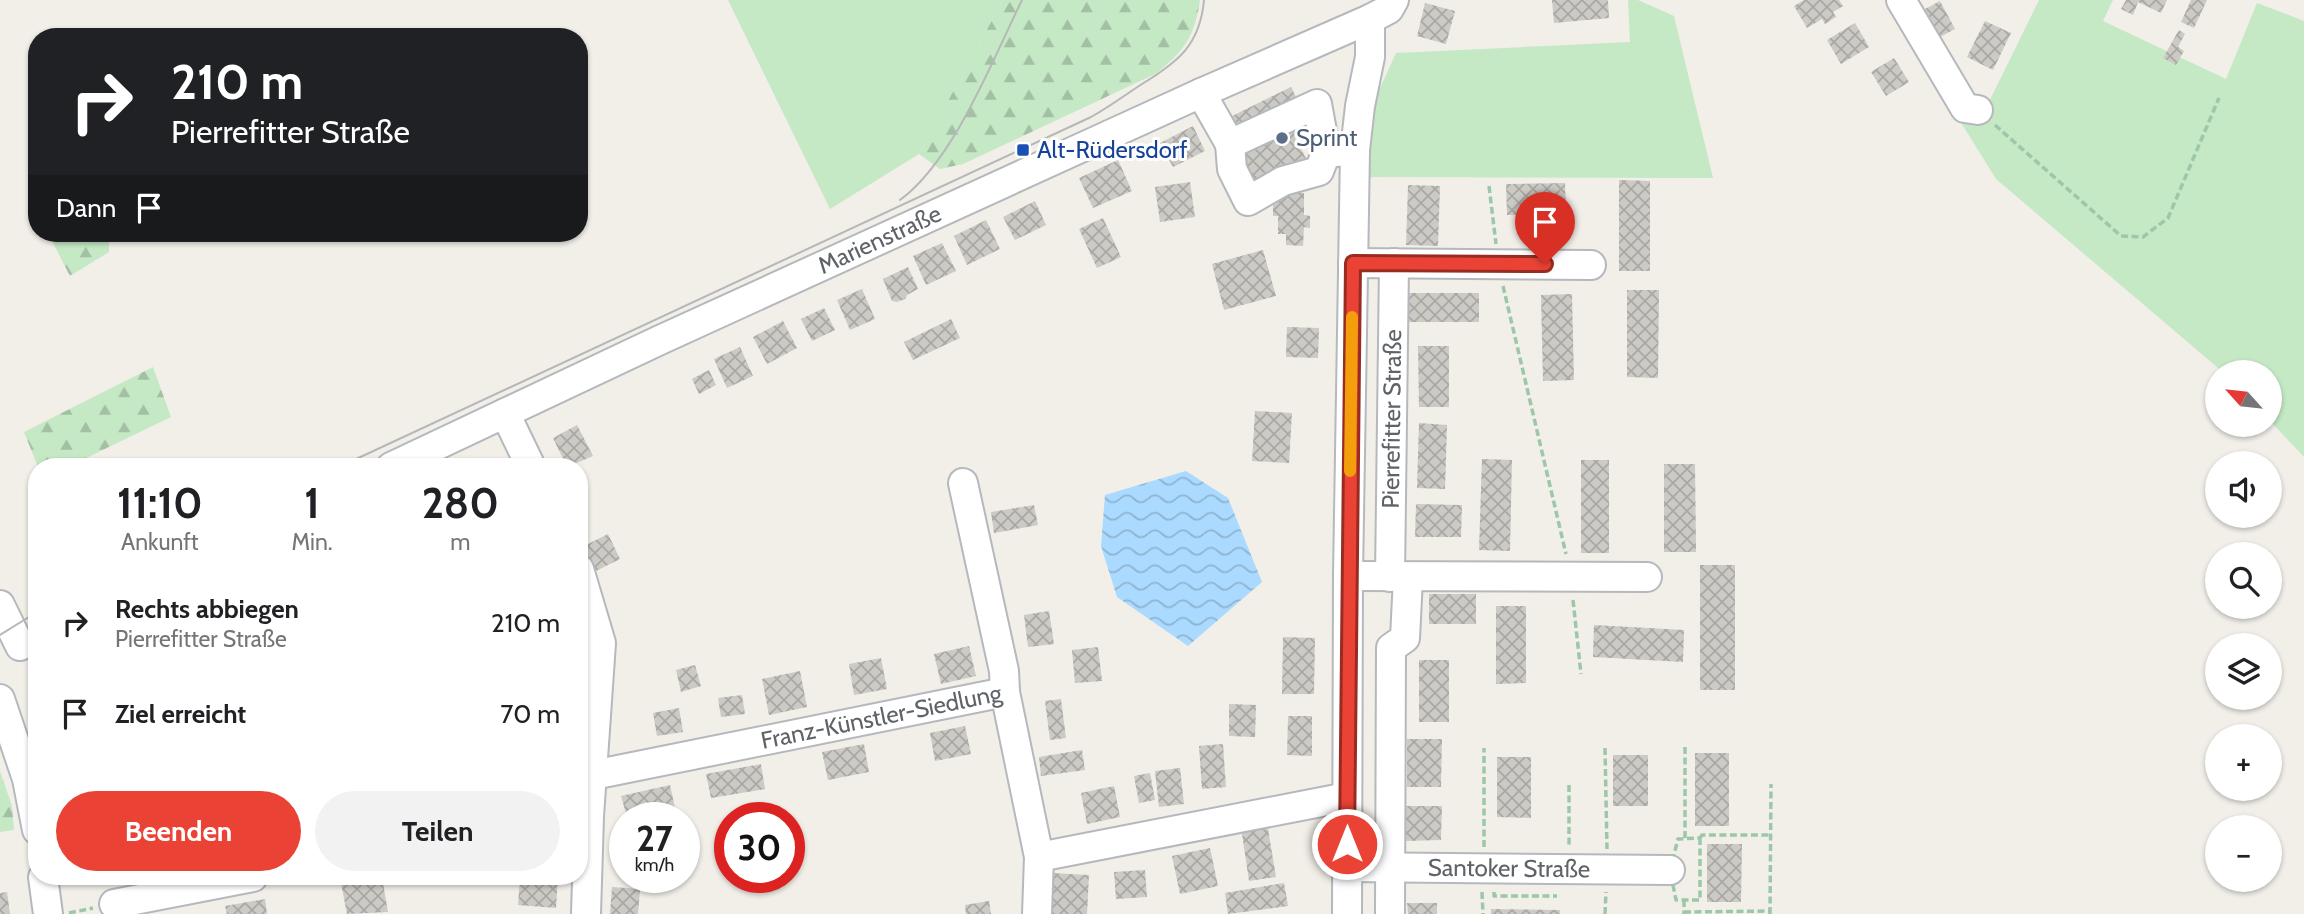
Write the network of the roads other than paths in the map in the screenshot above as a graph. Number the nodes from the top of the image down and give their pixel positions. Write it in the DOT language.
graph roads {
  1 [pos="1394,0"];
  2 [pos="1901,0"];
  3 [pos="1370,19"];
  4 [pos="1201,93"];
  5 [pos="1978,110"];
  6 [pos="1230,144"];
  7 [pos="1355,150"];
  8 [pos="1326,153"];
  9 [pos="1353,263"];
  10 [pos="1394,263"];
  11 [pos="1591,264"];
  12 [pos="505,413"];
  13 [pos="410,458"];
  14 [pos="527,458"];
  15 [pos="964,483"];
  16 [pos="1348,576"];
  17 [pos="1399,577"];
  18 [pos="1647,577"];
  19 [pos="588,599"];
  20 [pos="0,605"];
  21 [pos="19,648"];
  22 [pos="1005,692"];
  23 [pos="0,699"];
  24 [pos="1347,752"];
  25 [pos="1390,752"];
  26 [pos="593,775"];
  27 [pos="28,784"];
  28 [pos="1347,797"];
  29 [pos="588,798"];
  30 [pos="1039,857"];
  31 [pos="1346,867"];
  32 [pos="1391,868"];
  33 [pos="1670,870"];
  34 [pos="44,885"];
  35 [pos="212,885"];
  36 [pos="585,885"];
  37 [pos="114,904"];
  38 [pos="48,914"];
  39 [pos="586,914"];
  40 [pos="1037,914"];
  41 [pos="1347,914"];
  42 [pos="1390,914"];
  1 -- 3 [label="street, Marienstraße"];
  2 -- 5 [label="street"];
  3 -- 4 [label="street, Marienstraße"];
  3 -- 7 [label="street"];
  4 -- 6 [label="street"];
  4 -- 12 [label="street, Marienstraße"];
  6 -- 8 [label="street"];
  6 -- 8 [label="street"];
  7 -- 8 [label="street"];
  7 -- 9 [label="street"];
  9 -- 10 [label="street"];
  9 -- 16 [label="street"];
  10 -- 11 [label="street"];
  10 -- 17 [label="street, Pierrefitter Straße"];
  12 -- 13 [label="street, Marienstraße"];
  12 -- 14 [label="street"];
  15 -- 22 [label="street"];
  16 -- 17 [label="street"];
  16 -- 24 [label="street"];
  17 -- 18 [label="street"];
  17 -- 25 [label="street, Pierrefitter Straße"];
  19 -- 26 [label="street"];
  20 -- 21 [label="street"];
  22 -- 26 [label="street, Franz-Künstler-Siedlung"];
  22 -- 30 [label="street, Franz-Künstler-Siedlung"];
  23 -- 27 [label="street"];
  24 -- 25 [label="street"];
  24 -- 28 [label="street"];
  25 -- 32 [label="street"];
  26 -- 29 [label="street"];
  28 -- 30 [label="street"];
  28 -- 31 [label="street"];
  30 -- 40 [label="street, Franz-Künstler-Siedlung"];
  31 -- 32 [label="street, Santoker Straße"];
  31 -- 41 [label="street"];
  32 -- 33 [label="street, Santoker Straße"];
  32 -- 42 [label="street"];
  34 -- 38 [label="street"];
  35 -- 37 [label="street"];
  36 -- 39 [label="street"];
}
